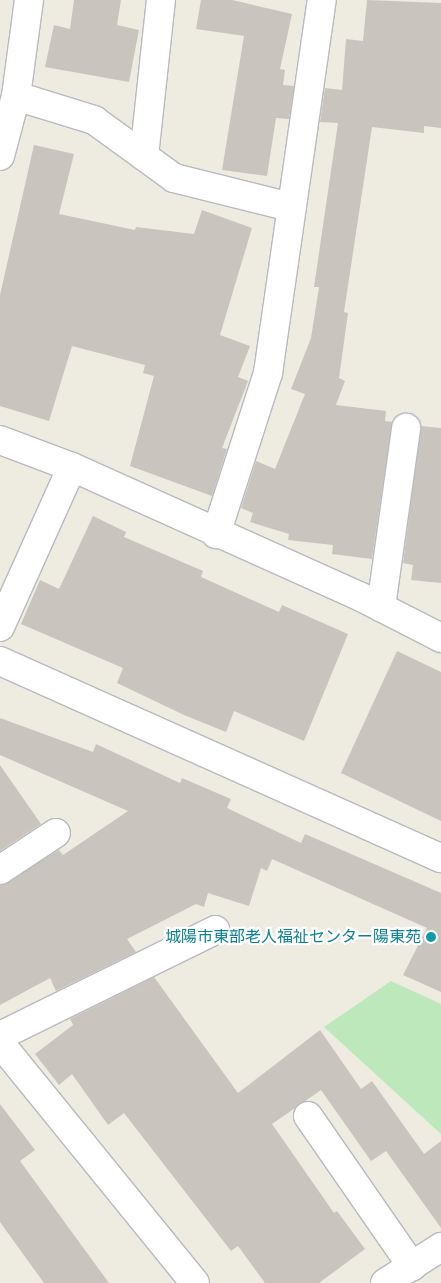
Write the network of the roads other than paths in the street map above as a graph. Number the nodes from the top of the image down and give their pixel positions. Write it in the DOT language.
graph roads {
  1 [pos="30,0"];
  2 [pos="161,0"];
  3 [pos="322,0"];
  4 [pos="16,96"];
  5 [pos="0,156"];
  6 [pos="144,156"];
  7 [pos="290,208"];
  8 [pos="406,428"];
  9 [pos="0,440"];
  10 [pos="72,467"];
  11 [pos="216,534"];
  12 [pos="381,607"];
  13 [pos="0,628"];
  14 [pos="441,638"];
  15 [pos="0,661"];
  16 [pos="56,832"];
  17 [pos="441,858"];
  18 [pos="0,870"];
  19 [pos="215,930"];
  20 [pos="0,1036"];
  21 [pos="0,1043"];
  22 [pos="308,1116"];
  23 [pos="441,1247"];
  24 [pos="412,1266"];
  25 [pos="195,1283"];
  26 [pos="386,1283"];
  1 -- 4 [label="street"];
  2 -- 6 [label="street"];
  3 -- 7 [label="street"];
  4 -- 5 [label="street"];
  4 -- 6 [label="street"];
  6 -- 7 [label="street"];
  7 -- 11 [label="street"];
  8 -- 12 [label="street"];
  9 -- 10 [label="street"];
  10 -- 11 [label="street"];
  10 -- 13 [label="street"];
  11 -- 12 [label="street"];
  12 -- 14 [label="street"];
  15 -- 17 [label="street"];
  16 -- 18 [label="street"];
  19 -- 20 [label="street"];
  21 -- 25 [label="street"];
  22 -- 24 [label="street"];
  23 -- 24 [label="street"];
  24 -- 26 [label="street"];
}
